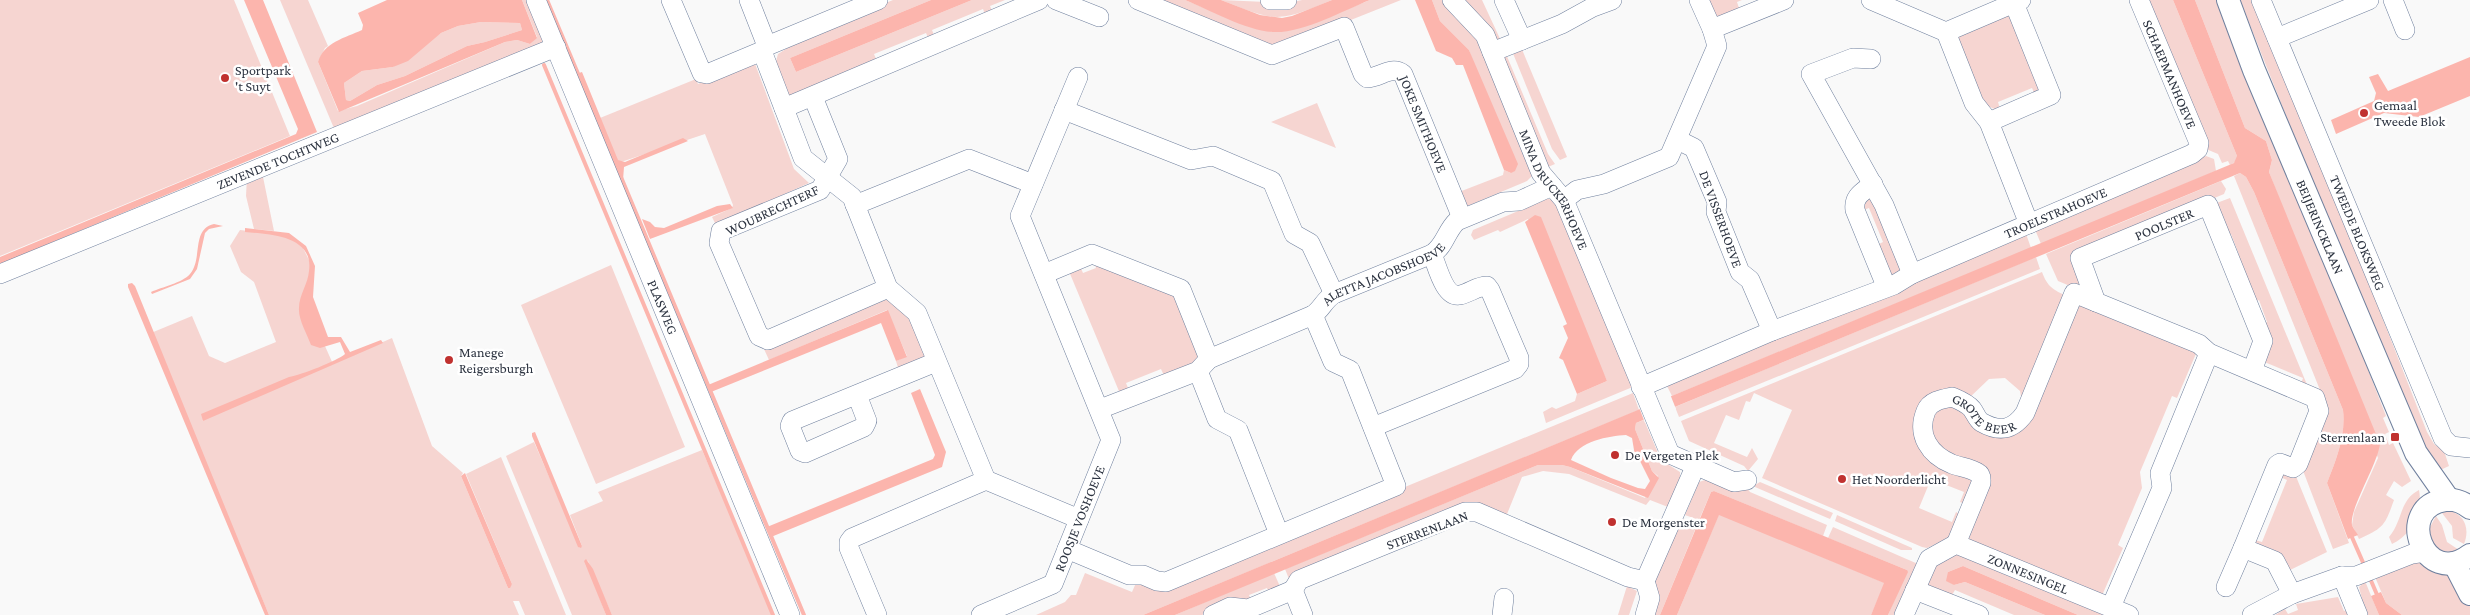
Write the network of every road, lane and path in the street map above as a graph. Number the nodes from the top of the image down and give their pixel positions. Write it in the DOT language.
graph roads {
  1 [pos="536,0"];
  2 [pos="671,0"];
  3 [pos="749,0"];
  4 [pos="878,0"];
  5 [pos="1039,0"];
  6 [pos="1056,0"];
  7 [pos="1138,0"];
  8 [pos="1270,0"];
  9 [pos="1287,0"];
  10 [pos="1452,0"];
  11 [pos="1504,0"];
  12 [pos="1612,0"];
  13 [pos="1699,0"];
  14 [pos="1784,0"];
  15 [pos="1871,0"];
  16 [pos="2139,0"];
  17 [pos="2228,0"];
  18 [pos="2261,0"];
  19 [pos="2369,0"];
  20 [pos="2393,0"];
  21 [pos="2017,2"];
  22 [pos="1099,17"];
  23 [pos="1712,29"];
  24 [pos="2405,30"];
  25 [pos="1946,32"];
  26 [pos="2277,38"];
  27 [pos="1522,40"];
  28 [pos="556,47"];
  29 [pos="764,48"];
  30 [pos="1492,52"];
  31 [pos="1871,59"];
  32 [pos="1078,77"];
  33 [pos="812,97"];
  34 [pos="784,108"];
  35 [pos="1064,110"];
  36 [pos="1989,122"];
  37 [pos="1678,140"];
  38 [pos="2198,149"];
  39 [pos="829,178"];
  40 [pos="1033,184"];
  41 [pos="1873,184"];
  42 [pos="1558,193"];
  43 [pos="855,205"];
  44 [pos="1462,218"];
  45 [pos="2029,224"];
  46 [pos="1432,254"];
  47 [pos="0,274"];
  48 [pos="1044,274"];
  49 [pos="1912,274"];
  50 [pos="1886,286"];
  51 [pos="888,288"];
  52 [pos="1334,294"];
  53 [pos="2096,302"];
  54 [pos="1313,315"];
  55 [pos="1772,331"];
  56 [pos="2209,353"];
  57 [pos="936,362"];
  58 [pos="1204,365"];
  59 [pos="2252,371"];
  60 [pos="857,394"];
  61 [pos="1644,394"];
  62 [pos="1100,409"];
  63 [pos="1373,427"];
  64 [pos="2470,448"];
  65 [pos="2416,453"];
  66 [pos="1695,467"];
  67 [pos="986,480"];
  68 [pos="1748,480"];
  69 [pos="2449,500"];
  70 [pos="2470,508"];
  71 [pos="2426,510"];
  72 [pos="1080,519"];
  73 [pos="1279,534"];
  74 [pos="2421,543"];
  75 [pos="1956,544"];
  76 [pos="2243,548"];
  77 [pos="1067,549"];
  78 [pos="2462,559"];
  79 [pos="2359,568"];
  80 [pos="1645,581"];
  81 [pos="2226,587"];
  82 [pos="1293,590"];
  83 [pos="1914,590"];
  84 [pos="2292,594"];
  85 [pos="2470,594"];
  86 [pos="2111,608"];
  87 [pos="790,615"];
  88 [pos="877,615"];
  89 [pos="981,615"];
  90 [pos="1213,615"];
  91 [pos="1303,615"];
  92 [pos="1645,615"];
  93 [pos="1904,615"];
  94 [pos="1979,615"];
  95 [pos="2129,615"];
  96 [pos="2252,615"];
  97 [pos="2358,615"];
  1 -- 28 [label="street, PLASWEG"];
  2 -- 29 [label="street"];
  3 -- 29 [label="street, WOUBRECHTERF"];
  4 -- 29 [label="street"];
  5 -- 33 [label="street"];
  6 -- 22 [label="street"];
  7 -- 44 [label="street, JOKE SMITHOEVE"];
  8 -- 9 [label="street"];
  10 -- 30 [label="street, MINA DRUCKERHOEVE"];
  11 -- 27 [label="street"];
  12 -- 27 [label="street"];
  13 -- 23 [label="street"];
  14 -- 23 [label="street"];
  15 -- 25 [label="street"];
  16 -- 38 [label="street, SCHAEPMANHOEVE"];
  17 -- 65 [label="main road, BEIJERINCKLAAN"];
  18 -- 26 [label="street, TWEEDE BLOKSWEG"];
  19 -- 26 [label="street"];
  20 -- 24 [label="street"];
  21 -- 25 [label="street"];
  21 -- 36 [label="street"];
  23 -- 37 [label="street"];
  25 -- 36 [label="street"];
  26 -- 64 [label="street, TWEEDE BLOKSWEG"];
  27 -- 30 [label="street"];
  28 -- 47 [label="street, ZEVENDE TOCHTWEG"];
  28 -- 87 [label="street, PLASWEG"];
  29 -- 34 [label="street, WOUBRECHTERF"];
  30 -- 42 [label="street, MINA DRUCKERHOEVE"];
  31 -- 41 [label="street"];
  32 -- 35 [label="street, ROOSJE VOSHOEVE"];
  33 -- 34 [label="street"];
  33 -- 39 [label="street, WOUBRECHTERF"];
  34 -- 39 [label="street, WOUBRECHTERF"];
  35 -- 40 [label="street, ROOSJE VOSHOEVE"];
  35 -- 52 [label="street"];
  36 -- 45 [label="street"];
  37 -- 42 [label="street"];
  37 -- 55 [label="street, DE VISSERHOEVE"];
  38 -- 45 [label="street, TROELSTRAHOEVE"];
  39 -- 43 [label="street, WOUBRECHTERF"];
  39 -- 51 [label="street, WOUBRECHTERF"];
  40 -- 43 [label="street"];
  40 -- 48 [label="street, ROOSJE VOSHOEVE"];
  41 -- 49 [label="street"];
  41 -- 50 [label="street"];
  42 -- 44 [label="street, ALETTA JACOBSHOEVE"];
  42 -- 61 [label="street, MINA DRUCKERHOEVE"];
  43 -- 51 [label="street, WOUBRECHTERF"];
  44 -- 46 [label="street, ALETTA JACOBSHOEVE"];
  45 -- 49 [label="street, TROELSTRAHOEVE"];
  46 -- 52 [label="street, ALETTA JACOBSHOEVE"];
  46 -- 63 [label="street"];
  48 -- 58 [label="street"];
  48 -- 62 [label="street, ROOSJE VOSHOEVE"];
  49 -- 50 [label="street, TROELSTRAHOEVE"];
  50 -- 55 [label="street, TROELSTRAHOEVE"];
  51 -- 57 [label="street, WOUBRECHTERF"];
  52 -- 54 [label="street, ALETTA JACOBSHOEVE"];
  53 -- 56 [label="street"];
  53 -- 59 [label="street, POOLSTER"];
  53 -- 75 [label="street, GROTE BEER"];
  54 -- 58 [label="street, ALETTA JACOBSHOEVE"];
  54 -- 63 [label="street"];
  55 -- 61 [label="street, TROELSTRAHOEVE"];
  56 -- 59 [label="street"];
  56 -- 86 [label="street"];
  57 -- 60 [label="street"];
  57 -- 67 [label="street, WOUBRECHTERF"];
  58 -- 62 [label="street"];
  58 -- 73 [label="street"];
  59 -- 76 [label="street"];
  61 -- 66 [label="street, MINA DRUCKERHOEVE"];
  62 -- 72 [label="street, ROOSJE VOSHOEVE"];
  63 -- 73 [label="street"];
  65 -- 69 [label="main road, BEIJERINCKLAAN"];
  65 -- 71 [label="main road, BEIJERINCKLAAN"];
  66 -- 68 [label="street, MINA DRUCKERHOEVE"];
  66 -- 80 [label="street"];
  67 -- 72 [label="street"];
  67 -- 88 [label="street"];
  69 -- 70 [label="main road"];
  69 -- 71 [label="main road"];
  71 -- 74 [label="main road"];
  72 -- 77 [label="street, ROOSJE VOSHOEVE"];
  73 -- 77 [label="street"];
  74 -- 78 [label="main road"];
  74 -- 79 [label="street"];
  75 -- 83 [label="street"];
  75 -- 86 [label="street, ZONNESINGEL"];
  76 -- 81 [label="street"];
  76 -- 84 [label="street"];
  77 -- 89 [label="street, ROOSJE VOSHOEVE"];
  78 -- 85 [label="main road"];
  79 -- 84 [label="street"];
  79 -- 97 [label="street"];
  80 -- 82 [label="street, STERRENLAAN"];
  80 -- 92 [label="street"];
  82 -- 90 [label="street, STERRENLAAN"];
  82 -- 91 [label="street"];
  83 -- 93 [label="street"];
  83 -- 94 [label="street"];
  84 -- 96 [label="street"];
  86 -- 95 [label="street, ZONNESINGEL"];
}
